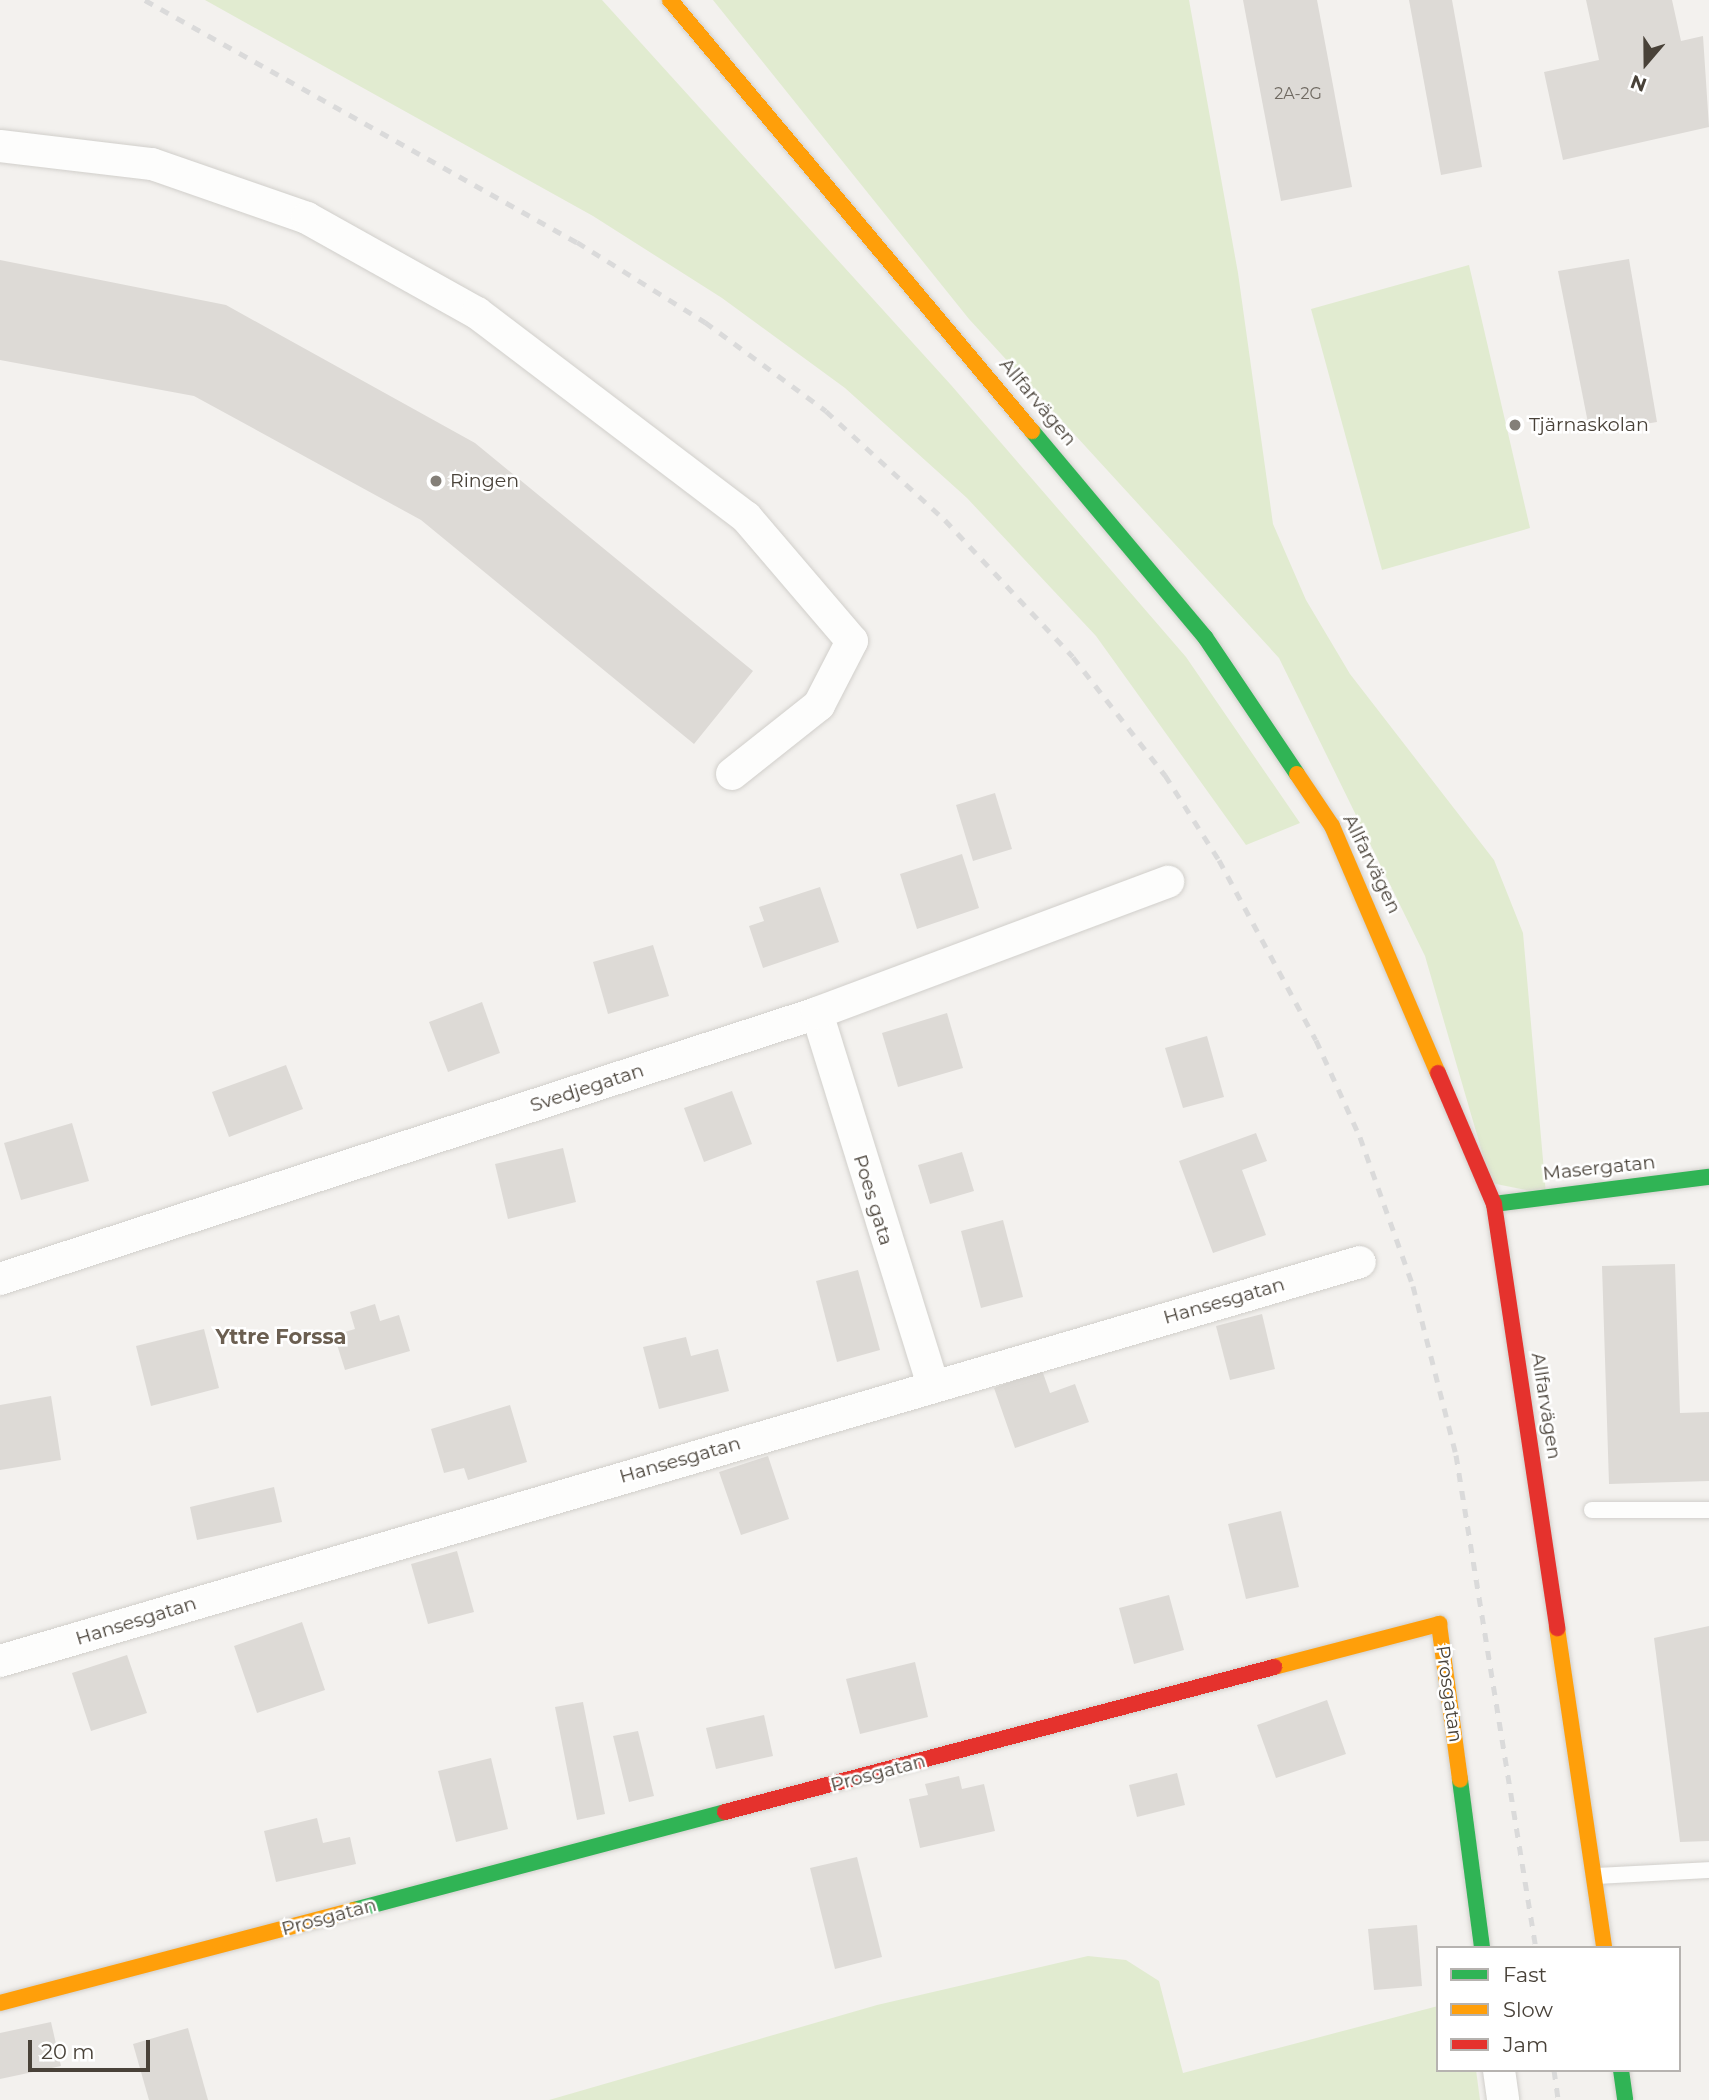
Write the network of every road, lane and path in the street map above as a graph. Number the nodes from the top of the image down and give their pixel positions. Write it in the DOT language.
graph roads {
  1 [pos="670,0"];
  2 [pos="0,146"];
  3 [pos="733,774"];
  4 [pos="1168,882"];
  5 [pos="817,1013"];
  6 [pos="1709,1177"];
  7 [pos="1494,1204"];
  8 [pos="1360,1262"];
  9 [pos="0,1279"];
  10 [pos="933,1385"];
  11 [pos="1592,1510"];
  12 [pos="1709,1510"];
  13 [pos="0,1661"];
  14 [pos="1709,1870"];
  15 [pos="1595,1876"];
  16 [pos="1482,1946"];
  17 [pos="1604,1946"];
  18 [pos="0,2003"];
  19 [pos="1499,2072"];
  20 [pos="1621,2072"];
  21 [pos="1503,2100"];
  22 [pos="1625,2100"];
  1 -- 7 [label="street, Allfarvägen"];
  2 -- 3 [label="street"];
  4 -- 5 [label="street, Svedjegatan"];
  5 -- 9 [label="street, Svedjegatan"];
  5 -- 10 [label="street, Poes gata"];
  6 -- 7 [label="street, Masergatan"];
  7 -- 15 [label="street, Allfarvägen"];
  8 -- 10 [label="street, Hansesgatan"];
  10 -- 13 [label="street, Hansesgatan"];
  11 -- 12 [label="lane"];
  14 -- 15 [label="lane"];
  15 -- 17 [label="street, Allfarvägen"];
  16 -- 18 [label="street, Prosgatan"];
  19 -- 21 [label="street"];
  20 -- 22 [label="street"];
}
